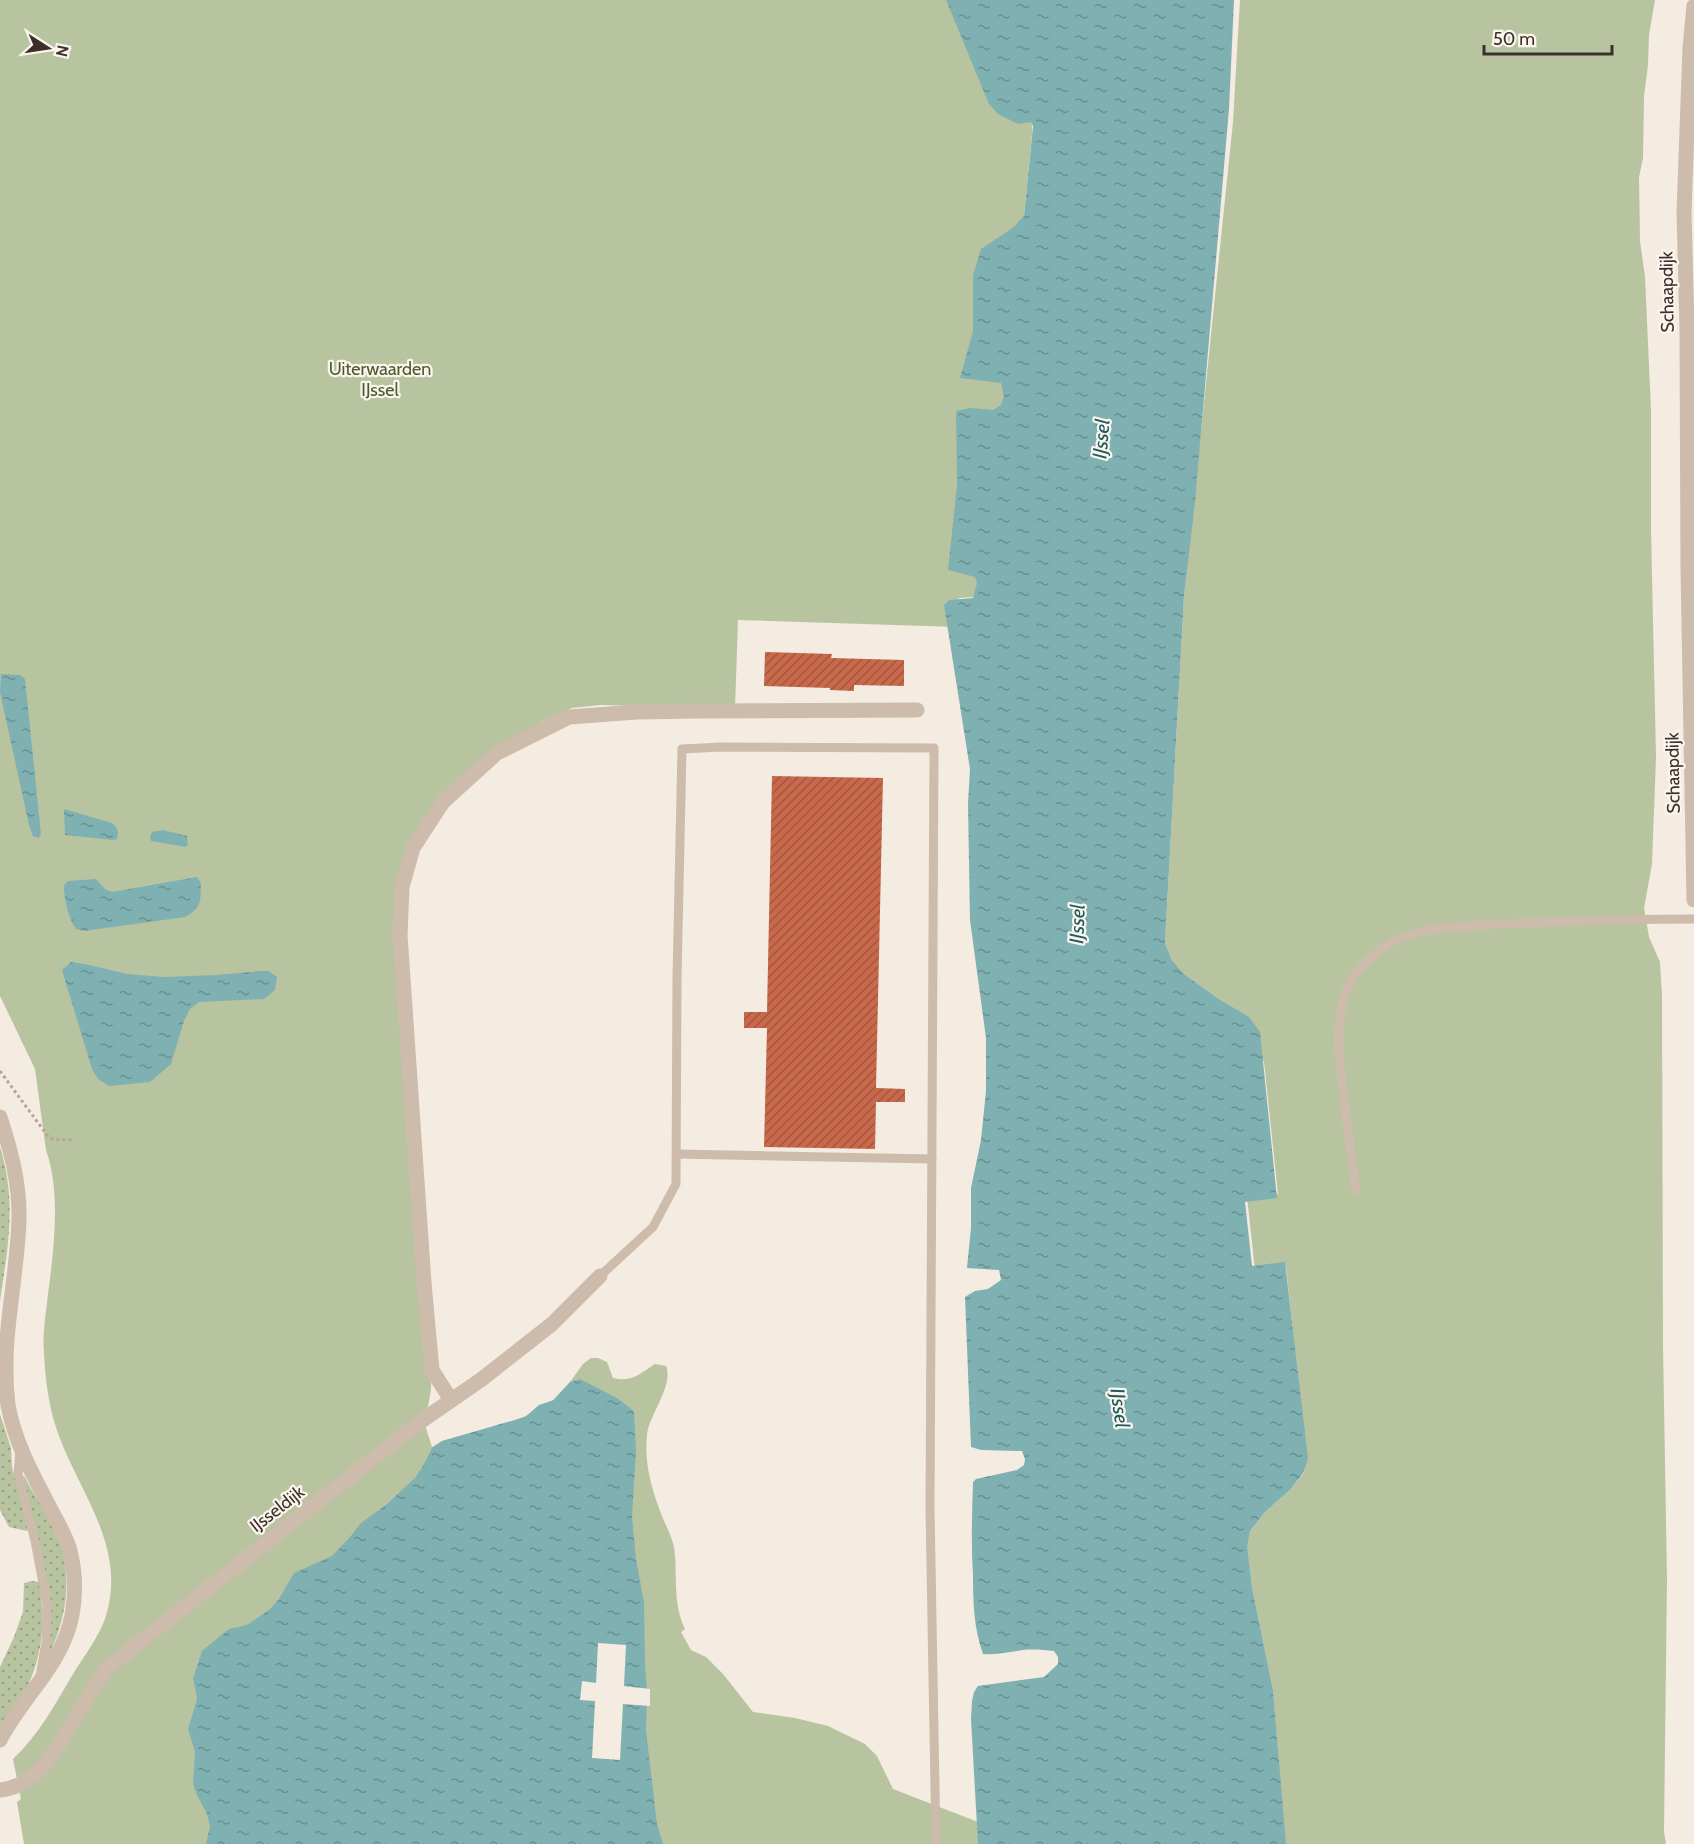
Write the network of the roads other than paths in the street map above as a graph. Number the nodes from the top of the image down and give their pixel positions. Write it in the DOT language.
graph roads {
  1 [pos="1694,6"];
  2 [pos="1691,583"];
  3 [pos="917,710"];
  4 [pos="1694,860"];
  5 [pos="1694,900"];
  6 [pos="1694,919"];
  7 [pos="0,1117"];
  8 [pos="677,1154"];
  9 [pos="932,1159"];
  10 [pos="1356,1190"];
  11 [pos="600,1276"];
  12 [pos="451,1400"];
  13 [pos="20,1449"];
  14 [pos="40,1681"];
  15 [pos="0,1740"];
  16 [pos="0,1790"];
  17 [pos="936,1844"];
  1 -- 2 [label="street, Schaapdijk"];
  2 -- 4 [label="street, Schaapdijk"];
  3 -- 12 [label="street"];
  4 -- 5 [label="street, Schaapdijk"];
  6 -- 10 [label="lane"];
  7 -- 13 [label="street"];
  8 -- 9 [label="lane"];
  8 -- 9 [label="lane"];
  8 -- 11 [label="lane"];
  9 -- 17 [label="lane"];
  11 -- 12 [label="street, IJsseldijk"];
  12 -- 16 [label="street, IJsseldijk"];
  13 -- 14 [label="lane"];
  13 -- 14 [label="street"];
  14 -- 15 [label="street"];
}
